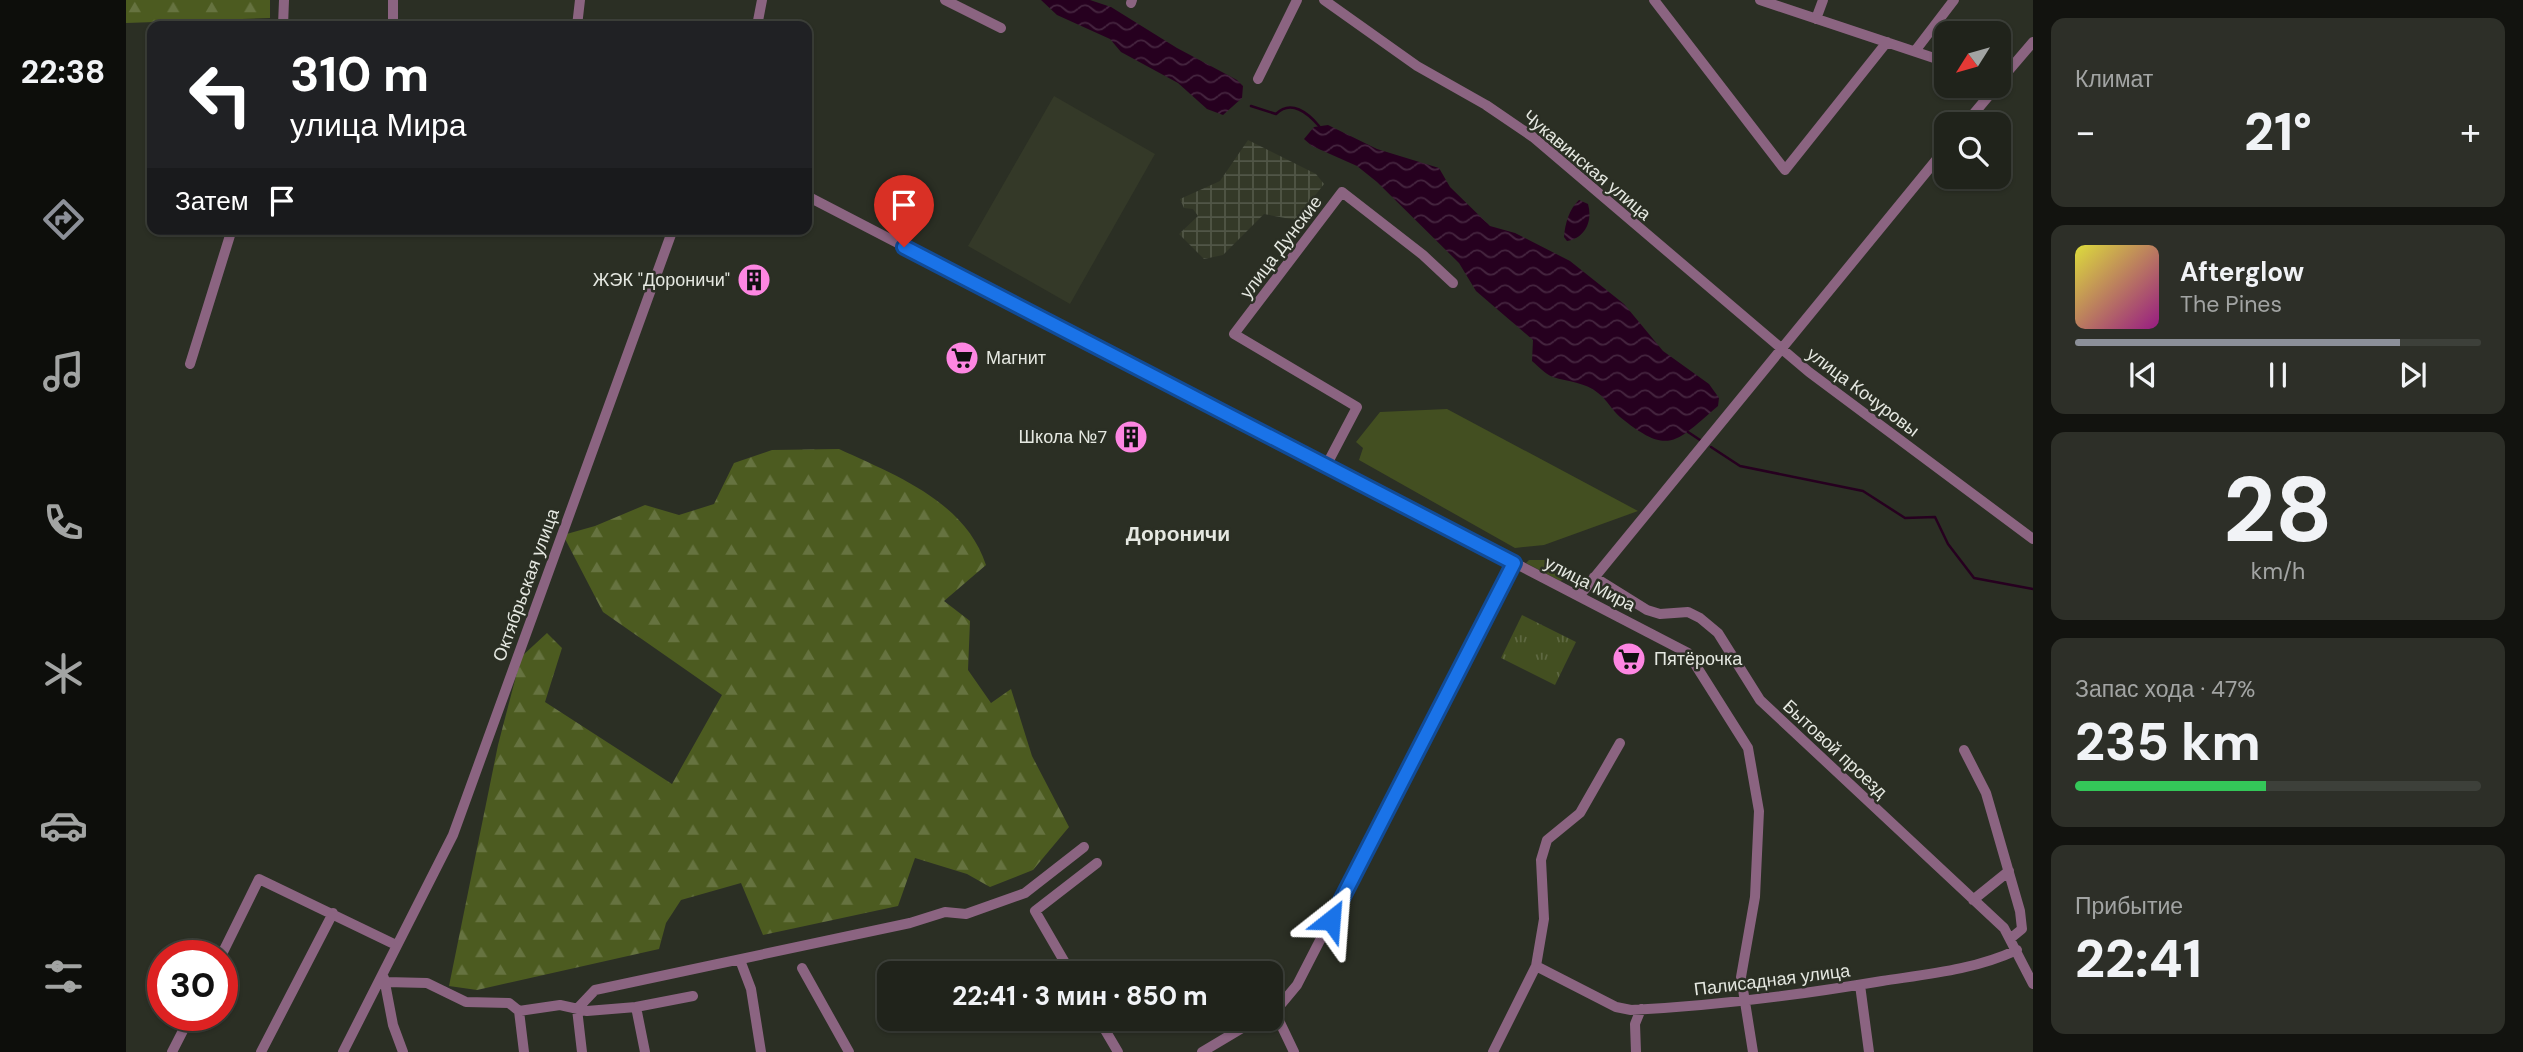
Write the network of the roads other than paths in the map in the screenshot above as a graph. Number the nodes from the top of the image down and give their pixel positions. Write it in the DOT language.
graph roads {
  1 [pos="284,0"];
  2 [pos="393,0"];
  3 [pos="580,0"];
  4 [pos="762,0"];
  5 [pos="945,0"];
  6 [pos="1297,0"];
  7 [pos="1324,0"];
  8 [pos="1654,0"];
  9 [pos="1760,0"];
  10 [pos="1823,0"];
  11 [pos="1954,0"];
  12 [pos="1816,19"];
  13 [pos="283,21"];
  14 [pos="393,21"];
  15 [pos="578,21"];
  16 [pos="758,21"];
  17 [pos="1001,28"];
  18 [pos="1887,42"];
  19 [pos="2033,42"];
  20 [pos="1915,51"];
  21 [pos="1934,58"];
  22 [pos="2011,68"];
  23 [pos="1258,79"];
  24 [pos="1986,98"];
  25 [pos="1975,112"];
  26 [pos="1934,163"];
  27 [pos="812,199"];
  28 [pos="230,235"];
  29 [pos="671,235"];
  30 [pos="1453,283"];
  31 [pos="1782,349"];
  32 [pos="190,364"];
  33 [pos="1326,466"];
  34 [pos="2033,539"];
  35 [pos="1514,563"];
  36 [pos="1594,577"];
  37 [pos="1580,595"];
  38 [pos="1620,743"];
  39 [pos="1964,750"];
  40 [pos="1084,848"];
  41 [pos="1097,863"];
  42 [pos="2008,871"];
  43 [pos="1973,900"];
  44 [pos="333,913"];
  45 [pos="2011,938"];
  46 [pos="230,940"];
  47 [pos="396,945"];
  48 [pos="2017,950"];
  49 [pos="740,960"];
  50 [pos="1064,961"];
  51 [pos="1536,966"];
  52 [pos="802,968"];
  53 [pos="384,978"];
  54 [pos="2033,984"];
  55 [pos="1860,985"];
  56 [pos="693,996"];
  57 [pos="1283,1001"];
  58 [pos="1746,1001"];
  59 [pos="636,1007"];
  60 [pos="577,1009"];
  61 [pos="1641,1009"];
  62 [pos="519,1011"];
  63 [pos="183,1031"];
  64 [pos="1106,1031"];
  65 [pos="1237,1031"];
  66 [pos="1283,1031"];
  67 [pos="759,1040"];
  68 [pos="346,1049"];
  69 [pos="172,1052"];
  70 [pos="261,1052"];
  71 [pos="403,1052"];
  72 [pos="524,1052"];
  73 [pos="582,1052"];
  74 [pos="645,1052"];
  75 [pos="761,1052"];
  76 [pos="772,1052"];
  77 [pos="849,1052"];
  78 [pos="1118,1052"];
  79 [pos="1202,1052"];
  80 [pos="1294,1052"];
  81 [pos="1493,1052"];
  82 [pos="1636,1052"];
  83 [pos="1753,1052"];
  84 [pos="1869,1052"];
  1 -- 13 [label="street"];
  2 -- 14 [label="street"];
  3 -- 15 [label="street"];
  4 -- 16 [label="street"];
  5 -- 17 [label="street"];
  6 -- 23 [label="street"];
  7 -- 31 [label="street, Чукавинская улица"];
  8 -- 18 [label="street"];
  9 -- 12 [label="street"];
  10 -- 12 [label="street"];
  11 -- 20 [label="street"];
  12 -- 18 [label="street"];
  18 -- 20 [label="street"];
  19 -- 22 [label="street"];
  20 -- 21 [label="street"];
  24 -- 25 [label="street"];
  26 -- 31 [label="street, улица Кочуровы"];
  27 -- 33 [label="street, улица Мира"];
  28 -- 32 [label="street"];
  29 -- 47 [label="street, Октябрьская улица"];
  30 -- 33 [label="street, улица Дунские"];
  31 -- 34 [label="street, улица Кочуровы"];
  31 -- 36 [label="street"];
  33 -- 35 [label="street, улица Мира"];
  35 -- 37 [label="street, улица Мира"];
  35 -- 57 [label="street"];
  36 -- 37 [label="street"];
  36 -- 43 [label="street, Бытовой проезд"];
  37 -- 58 [label="street, улица Мира"];
  38 -- 51 [label="street"];
  39 -- 42 [label="street"];
  40 -- 49 [label="street"];
  41 -- 50 [label="street"];
  42 -- 43 [label="street"];
  42 -- 45 [label="street"];
  43 -- 45 [label="street, Бытовой проезд"];
  44 -- 46 [label="street"];
  44 -- 47 [label="street"];
  44 -- 70 [label="street"];
  45 -- 48 [label="street, Бытовой проезд"];
  47 -- 53 [label="street, Октябрьская улица"];
  48 -- 54 [label="street, Бытовой проезд"];
  48 -- 55 [label="street, Палисадная улица"];
  49 -- 60 [label="street"];
  49 -- 67 [label="street"];
  51 -- 61 [label="street, Палисадная улица"];
  51 -- 81 [label="street"];
  52 -- 77 [label="street"];
  53 -- 62 [label="street"];
  53 -- 68 [label="street, Октябрьская улица"];
  53 -- 71 [label="street"];
  55 -- 58 [label="street, Палисадная улица"];
  55 -- 84 [label="street"];
  56 -- 59 [label="street"];
  58 -- 61 [label="street, Палисадная улица"];
  58 -- 83 [label="street"];
  59 -- 60 [label="street"];
  59 -- 74 [label="street"];
  60 -- 62 [label="street"];
  60 -- 73 [label="street"];
  61 -- 82 [label="street"];
  62 -- 72 [label="street"];
  63 -- 69 [label="street"];
  64 -- 78 [label="street"];
  65 -- 79 [label="street"];
  66 -- 80 [label="street"];
  67 -- 75 [label="street"];
  67 -- 76 [label="street"];
}
